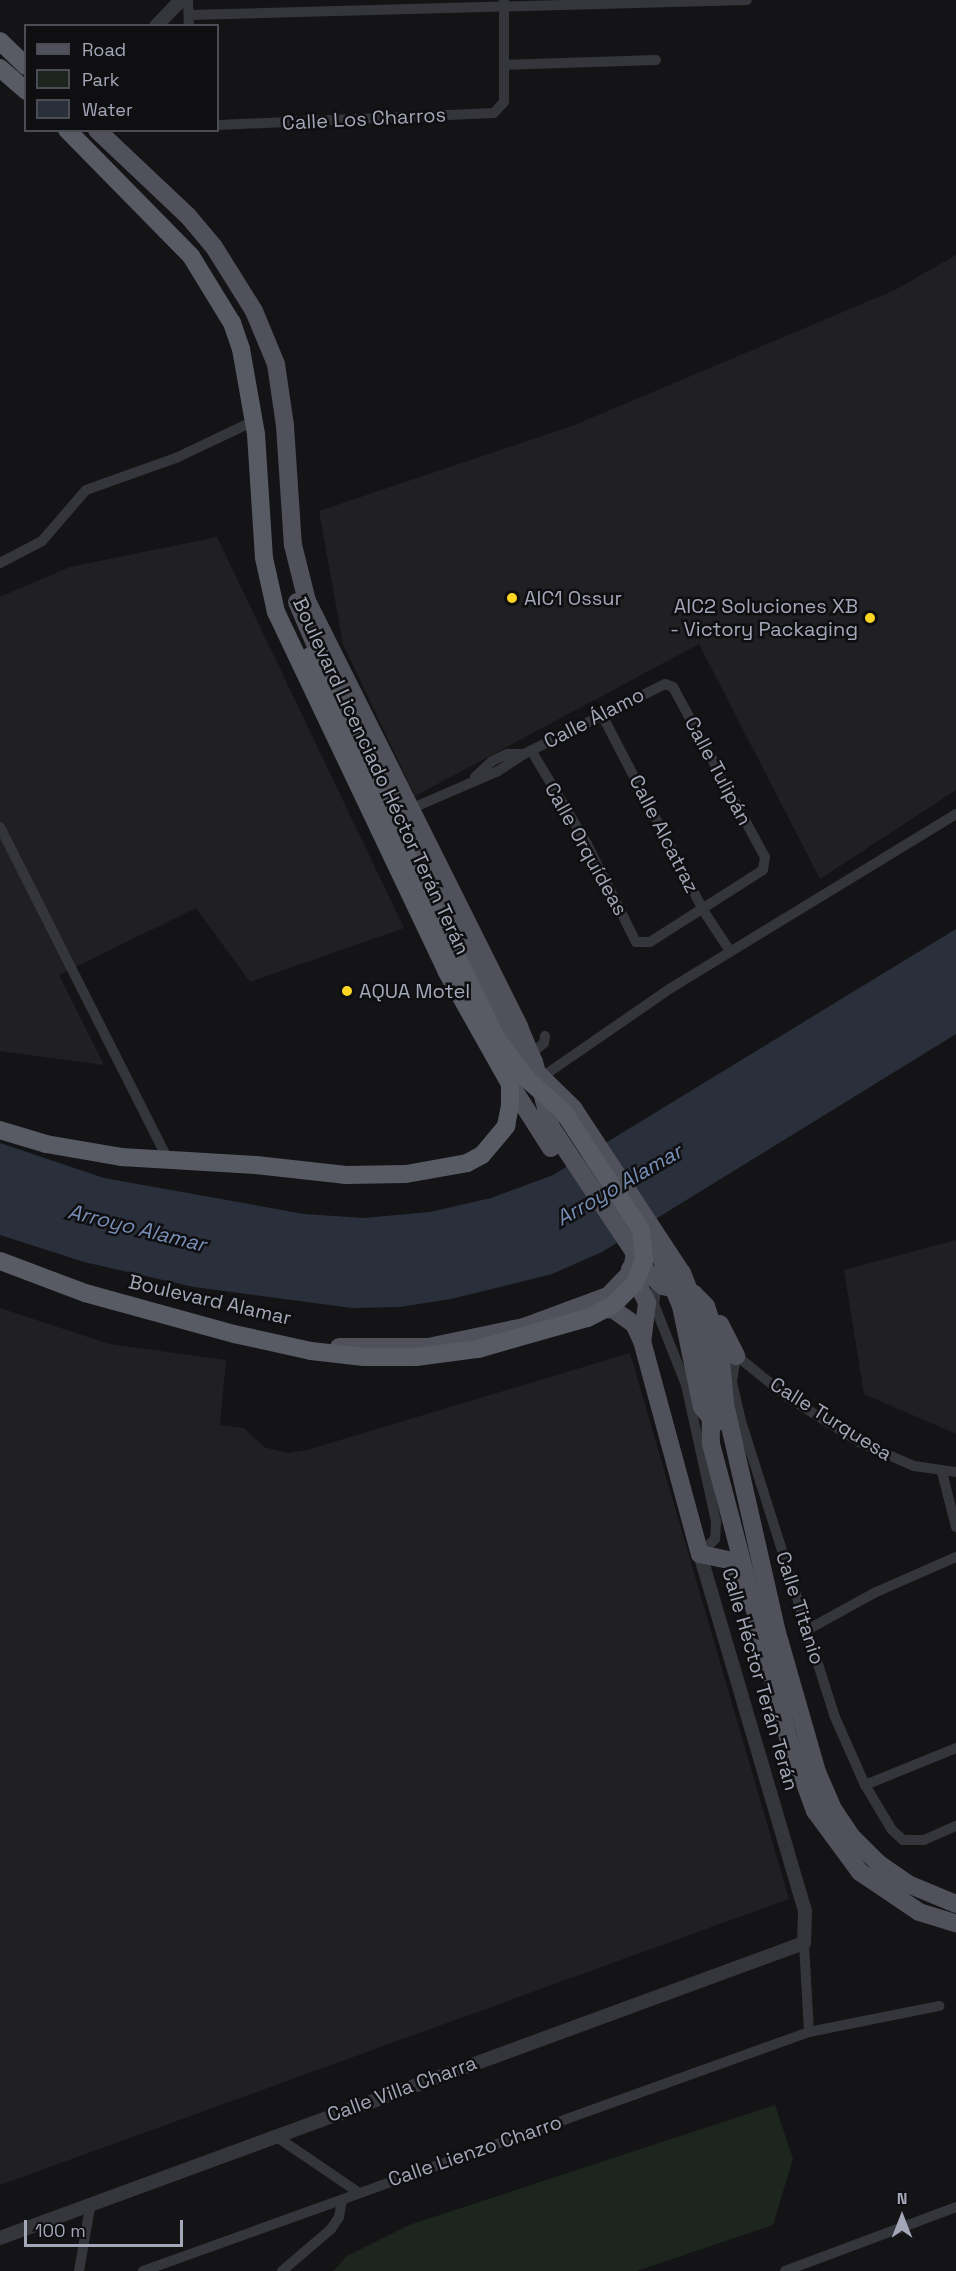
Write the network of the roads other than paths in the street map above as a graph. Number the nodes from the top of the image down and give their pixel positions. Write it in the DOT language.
graph roads {
  1 [pos="181,0"];
  2 [pos="188,0"];
  3 [pos="747,0"];
  4 [pos="504,2"];
  5 [pos="189,20"];
  6 [pos="158,24"];
  7 [pos="0,41"];
  8 [pos="656,60"];
  9 [pos="24,64"];
  10 [pos="504,65"];
  11 [pos="0,68"];
  12 [pos="24,89"];
  13 [pos="219,124"];
  14 [pos="69,132"];
  15 [pos="81,132"];
  16 [pos="89,132"];
  17 [pos="99,132"];
  18 [pos="254,421"];
  19 [pos="0,563"];
  20 [pos="314,654"];
  21 [pos="665,684"];
  22 [pos="602,715"];
  23 [pos="527,752"];
  24 [pos="413,808"];
  25 [pos="956,814"];
  26 [pos="378,825"];
  27 [pos="0,827"];
  28 [pos="703,910"];
  29 [pos="730,951"];
  30 [pos="545,1036"];
  31 [pos="532,1059"];
  32 [pos="558,1065"];
  33 [pos="539,1080"];
  34 [pos="510,1084"];
  35 [pos="0,1130"];
  36 [pos="561,1152"];
  37 [pos="168,1159"];
  38 [pos="641,1230"];
  39 [pos="630,1257"];
  40 [pos="0,1261"];
  41 [pos="657,1283"];
  42 [pos="646,1302"];
  43 [pos="584,1313"];
  44 [pos="718,1340"];
  45 [pos="642,1341"];
  46 [pos="736,1356"];
  47 [pos="734,1449"];
  48 [pos="942,1472"];
  49 [pos="956,1472"];
  50 [pos="956,1527"];
  51 [pos="700,1554"];
  52 [pos="956,1557"];
  53 [pos="807,1630"];
  54 [pos="763,1640"];
  55 [pos="956,1748"];
  56 [pos="865,1785"];
  57 [pos="956,1826"];
  58 [pos="956,1904"];
  59 [pos="956,1923"];
  60 [pos="804,1943"];
  61 [pos="939,2006"];
  62 [pos="809,2032"];
  63 [pos="274,2135"];
  64 [pos="358,2192"];
  65 [pos="342,2200"];
  66 [pos="90,2207"];
  67 [pos="956,2207"];
  68 [pos="0,2238"];
  69 [pos="79,2271"];
  70 [pos="143,2271"];
  71 [pos="282,2271"];
  72 [pos="785,2271"];
  1 -- 6 [label="street"];
  2 -- 5 [label="street"];
  3 -- 4 [label="street"];
  4 -- 5 [label="street"];
  4 -- 10 [label="street"];
  7 -- 9 [label="highway"];
  8 -- 10 [label="street"];
  10 -- 13 [label="street, Calle Los Charros"];
  11 -- 12 [label="highway"];
  14 -- 18 [label="highway, Boulevard Licenciado Héctor Terán Terán"];
  15 -- 20 [label="highway, Boulevard Licenciado Héctor Terán Terán"];
  16 -- 20 [label="main road, Boulevard Licenciado Héctor Terán Terán"];
  17 -- 24 [label="main road, Boulevard Licenciado Héctor Terán Terán"];
  18 -- 19 [label="street"];
  18 -- 26 [label="highway, Boulevard Licenciado Héctor Terán Terán"];
  20 -- 38 [label="highway, Boulevard Licenciado Héctor Terán Terán, bridge"];
  20 -- 54 [label="main road, Boulevard Licenciado Héctor Terán Terán, bridge"];
  21 -- 22 [label="street, Calle Álamo"];
  21 -- 28 [label="street, Calle Tulipán"];
  22 -- 23 [label="street, Calle Álamo"];
  22 -- 28 [label="street, Calle Alcatraz"];
  23 -- 24 [label="street, Calle Álamo"];
  23 -- 28 [label="street, Calle Orquídeas"];
  24 -- 26 [label="street, Calle Álamo"];
  24 -- 31 [label="main road, Boulevard Licenciado Héctor Terán Terán"];
  25 -- 29 [label="street"];
  26 -- 34 [label="highway, Boulevard Licenciado Héctor Terán Terán"];
  27 -- 37 [label="street"];
  28 -- 29 [label="street, Calle Alcatraz"];
  29 -- 32 [label="street"];
  30 -- 31 [label="street"];
  31 -- 32 [label="street"];
  31 -- 33 [label="main road, Boulevard Licenciado Héctor Terán Terán"];
  32 -- 33 [label="street"];
  33 -- 36 [label="main road, Boulevard Licenciado Héctor Terán Terán"];
  34 -- 36 [label="main road, Boulevard Licenciado Héctor Terán Terán"];
  34 -- 37 [label="highway"];
  35 -- 37 [label="highway"];
  36 -- 39 [label="main road, Boulevard Licenciado Héctor Terán Terán"];
  38 -- 43 [label="highway, Boulevard Alamar, bridge"];
  38 -- 47 [label="main road, Boulevard Licenciado Héctor Terán Terán, bridge"];
  39 -- 41 [label="main road, Boulevard Licenciado Héctor Terán Terán"];
  39 -- 42 [label="main road, Boulevard Licenciado Héctor Terán Terán"];
  39 -- 43 [label="main road"];
  40 -- 43 [label="highway, Boulevard Alamar"];
  41 -- 42 [label="main road"];
  41 -- 44 [label="main road, Boulevard Licenciado Héctor Terán Terán"];
  41 -- 46 [label="main road"];
  41 -- 51 [label="street"];
  42 -- 45 [label="main road, Calle Héctor Terán Terán"];
  43 -- 45 [label="main road, Calle Héctor Terán Terán"];
  44 -- 46 [label="street, Calle Turquesa"];
  44 -- 47 [label="main road, Boulevard Licenciado Héctor Terán Terán"];
  45 -- 51 [label="main road, Calle Héctor Terán Terán"];
  46 -- 48 [label="street, Calle Turquesa"];
  46 -- 53 [label="street, Calle Titanio"];
  47 -- 58 [label="main road, Boulevard Licenciado Héctor Terán Terán"];
  48 -- 49 [label="street, Calle Turquesa"];
  48 -- 50 [label="street"];
  51 -- 54 [label="main road"];
  51 -- 60 [label="street, Calle Héctor Terán Terán"];
  52 -- 53 [label="street"];
  53 -- 56 [label="street, Calle Titanio"];
  54 -- 59 [label="main road, Boulevard Licenciado Héctor Terán Terán"];
  55 -- 56 [label="street"];
  56 -- 57 [label="street, Calle Titanio"];
  60 -- 62 [label="street, Calle Héctor Terán Terán"];
  60 -- 63 [label="street, Calle Villa Charra"];
  61 -- 62 [label="street, Calle Lienzo Charro"];
  62 -- 64 [label="street, Calle Lienzo Charro"];
  63 -- 64 [label="street"];
  63 -- 66 [label="street, Calle Villa Charra"];
  64 -- 65 [label="street, Calle Lienzo Charro"];
  65 -- 70 [label="street, Calle Lienzo Charro"];
  65 -- 71 [label="street"];
  66 -- 68 [label="street, Calle Villa Charra"];
  66 -- 69 [label="street"];
  67 -- 72 [label="street"];
}
